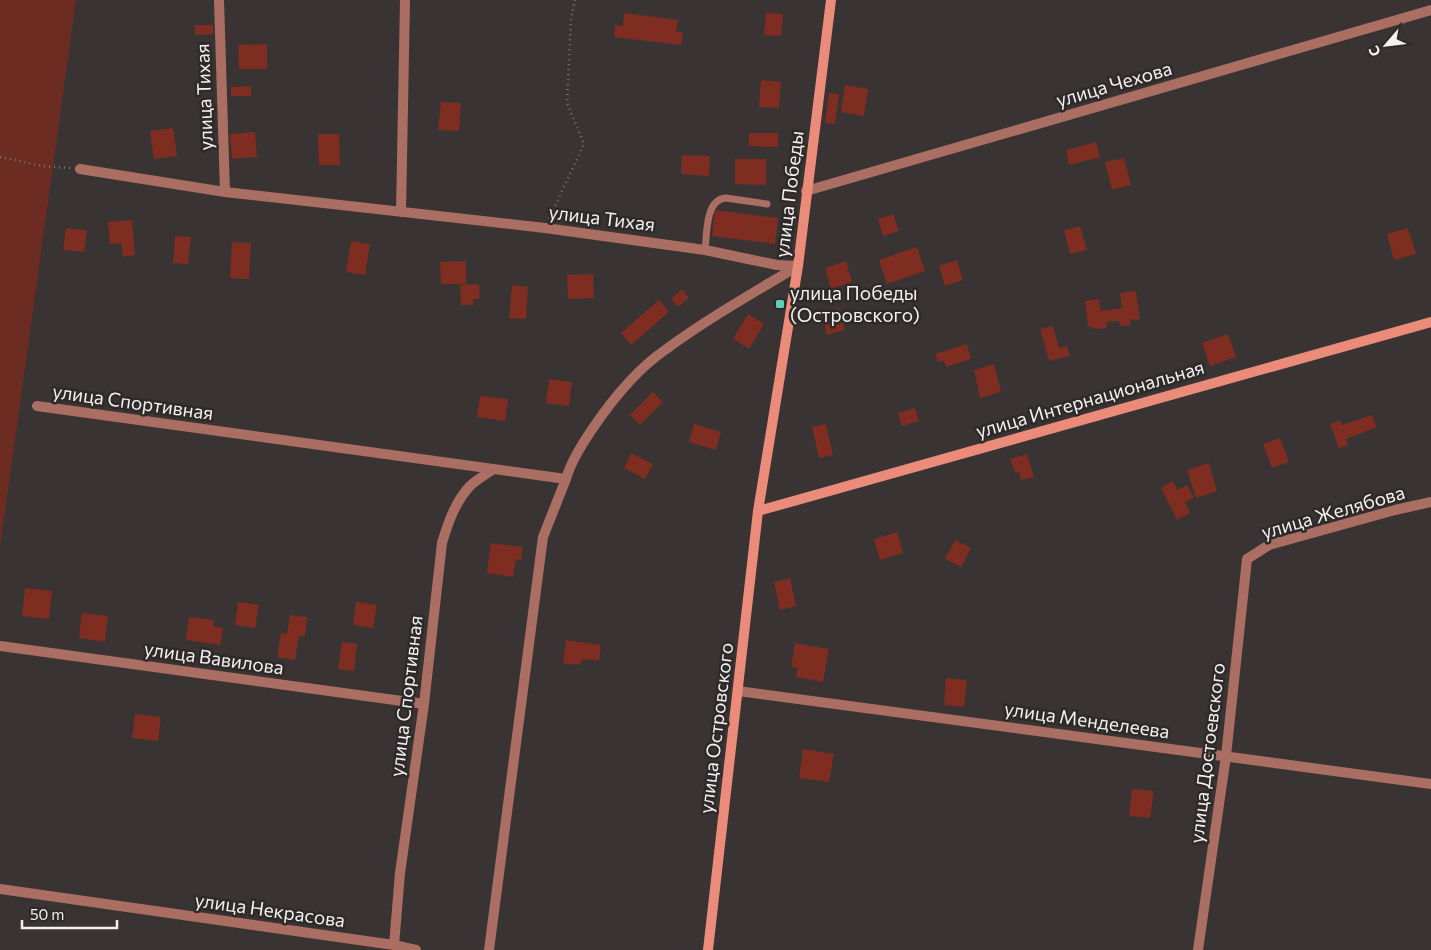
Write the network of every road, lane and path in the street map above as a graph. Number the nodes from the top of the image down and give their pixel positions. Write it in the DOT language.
graph roads {
  1 [pos="219,0"];
  2 [pos="405,0"];
  3 [pos="575,0"];
  4 [pos="831,0"];
  5 [pos="1431,10"];
  6 [pos="0,157"];
  7 [pos="80,169"];
  8 [pos="806,191"];
  9 [pos="225,192"];
  10 [pos="768,204"];
  11 [pos="402,212"];
  12 [pos="544,228"];
  13 [pos="706,250"];
  14 [pos="798,266"];
  15 [pos="1431,322"];
  16 [pos="37,406"];
  17 [pos="492,470"];
  18 [pos="566,479"];
  19 [pos="1431,502"];
  20 [pos="758,510"];
  21 [pos="1247,559"];
  22 [pos="0,646"];
  23 [pos="738,691"];
  24 [pos="424,704"];
  25 [pos="1226,756"];
  26 [pos="1431,784"];
  27 [pos="0,889"];
  28 [pos="394,945"];
  29 [pos="416,950"];
  30 [pos="489,950"];
  31 [pos="708,950"];
  32 [pos="1198,950"];
  1 -- 9 [label="street, улица Тихая"];
  2 -- 11 [label="street"];
  3 -- 12 [label="path"];
  4 -- 8 [label="main road, улица Победы"];
  5 -- 8 [label="street, улица Чехова"];
  6 -- 7 [label="path"];
  7 -- 9 [label="street, улица Тихая"];
  8 -- 14 [label="main road, улица Победы"];
  9 -- 11 [label="street, улица Тихая"];
  10 -- 13 [label="lane"];
  11 -- 12 [label="street, улица Тихая"];
  12 -- 13 [label="street, улица Тихая"];
  13 -- 14 [label="street, улица Тихая"];
  14 -- 18 [label="street"];
  14 -- 20 [label="main road, улица Победы"];
  15 -- 20 [label="main road, улица Интернациональная"];
  16 -- 17 [label="street, улица Спортивная"];
  17 -- 18 [label="street, улица Спортивная"];
  17 -- 24 [label="street, улица Спортивная"];
  18 -- 30 [label="street"];
  19 -- 21 [label="street, улица Желябова"];
  20 -- 23 [label="main road, улица Островского"];
  21 -- 25 [label="street, улица Достоевского"];
  22 -- 24 [label="street, улица Вавилова"];
  23 -- 25 [label="street, улица Менделеева"];
  23 -- 31 [label="main road, улица Островского"];
  24 -- 28 [label="street, улица Спортивная"];
  25 -- 26 [label="street, улица Менделеева"];
  25 -- 32 [label="street, улица Достоевского"];
  27 -- 28 [label="street, улица Некрасова"];
  28 -- 29 [label="street, улица Некрасова"];
}
